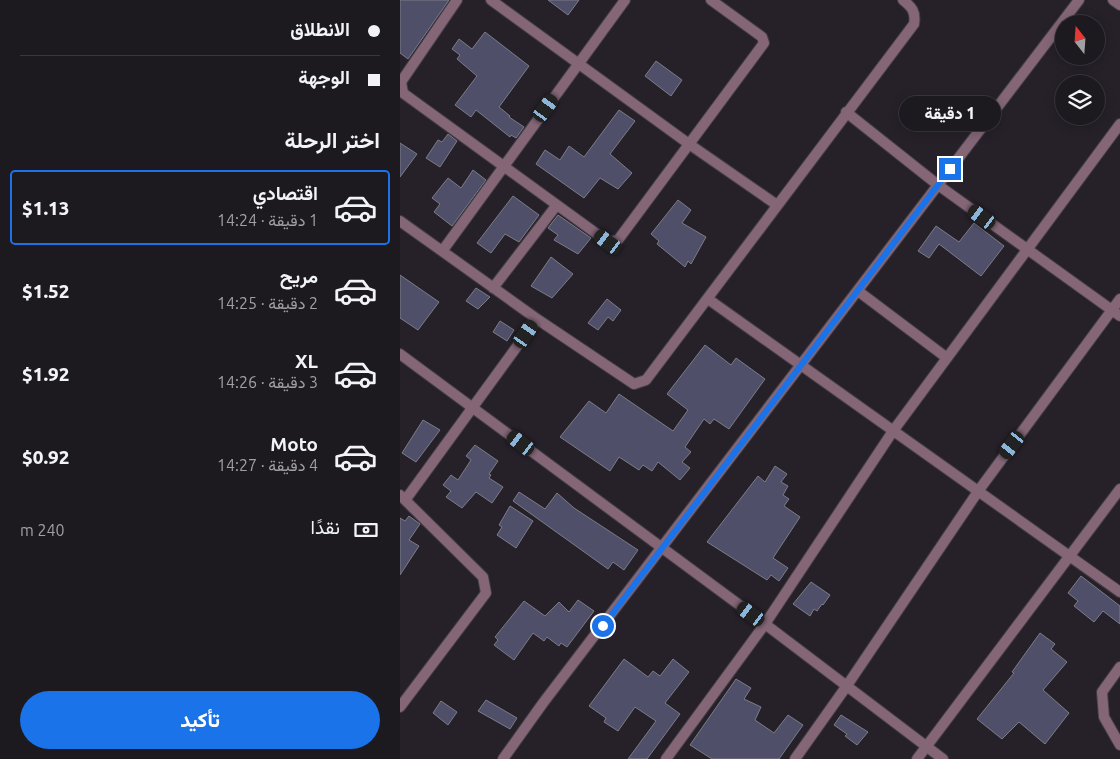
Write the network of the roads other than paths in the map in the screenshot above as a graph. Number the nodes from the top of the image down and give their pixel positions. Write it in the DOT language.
graph roads {
  1 [pos="457,0"];
  2 [pos="491,0"];
  3 [pos="625,0"];
  4 [pos="710,0"];
  5 [pos="902,0"];
  6 [pos="1080,0"];
  7 [pos="1113,0"];
  8 [pos="1120,5"];
  9 [pos="578,63"];
  10 [pos="846,112"];
  11 [pos="1120,124"];
  12 [pos="690,144"];
  13 [pos="502,167"];
  14 [pos="938,185"];
  15 [pos="777,204"];
  16 [pos="556,206"];
  17 [pos="400,220"];
  18 [pos="443,250"];
  19 [pos="1027,250"];
  20 [pos="493,288"];
  21 [pos="858,291"];
  22 [pos="708,299"];
  23 [pos="1120,299"];
  24 [pos="1116,313"];
  25 [pos="537,319"];
  26 [pos="400,354"];
  27 [pos="947,358"];
  28 [pos="801,366"];
  29 [pos="474,408"];
  30 [pos="894,431"];
  31 [pos="1120,489"];
  32 [pos="978,490"];
  33 [pos="403,497"];
  34 [pos="662,548"];
  35 [pos="1072,556"];
  36 [pos="1120,592"];
  37 [pos="765,624"];
  38 [pos="1120,667"];
  39 [pos="846,687"];
  40 [pos="400,707"];
  41 [pos="1120,745"];
  42 [pos="926,747"];
  43 [pos="503,759"];
  44 [pos="666,759"];
  45 [pos="795,759"];
  46 [pos="917,759"];
  47 [pos="943,759"];
  1 -- 13 [label="street"];
  2 -- 9 [label="street"];
  3 -- 9 [label="street"];
  4 -- 12 [label="street"];
  5 -- 10 [label="street"];
  6 -- 14 [label="street"];
  7 -- 8 [label="street"];
  9 -- 12 [label="street"];
  9 -- 13 [label="street"];
  10 -- 14 [label="street"];
  10 -- 15 [label="street"];
  11 -- 19 [label="street"];
  12 -- 15 [label="street"];
  12 -- 16 [label="street"];
  13 -- 16 [label="street"];
  13 -- 18 [label="street"];
  14 -- 19 [label="street"];
  14 -- 21 [label="street"];
  15 -- 22 [label="street"];
  16 -- 20 [label="street"];
  17 -- 18 [label="street"];
  18 -- 20 [label="street"];
  19 -- 24 [label="street"];
  19 -- 27 [label="street"];
  20 -- 25 [label="street"];
  21 -- 27 [label="street"];
  21 -- 28 [label="street"];
  22 -- 25 [label="street"];
  22 -- 28 [label="street"];
  23 -- 24 [label="street"];
  24 -- 32 [label="street"];
  25 -- 29 [label="street"];
  26 -- 29 [label="street"];
  27 -- 30 [label="street"];
  28 -- 30 [label="street"];
  28 -- 34 [label="street"];
  29 -- 33 [label="street"];
  29 -- 34 [label="street"];
  30 -- 32 [label="street"];
  30 -- 37 [label="street"];
  31 -- 35 [label="street"];
  32 -- 35 [label="street"];
  32 -- 39 [label="street"];
  33 -- 40 [label="street"];
  34 -- 37 [label="street"];
  34 -- 43 [label="street"];
  35 -- 36 [label="street"];
  35 -- 42 [label="street"];
  37 -- 39 [label="street"];
  37 -- 44 [label="street"];
  38 -- 41 [label="street"];
  39 -- 42 [label="street"];
  39 -- 45 [label="street"];
  42 -- 46 [label="street"];
  42 -- 47 [label="street"];
}
